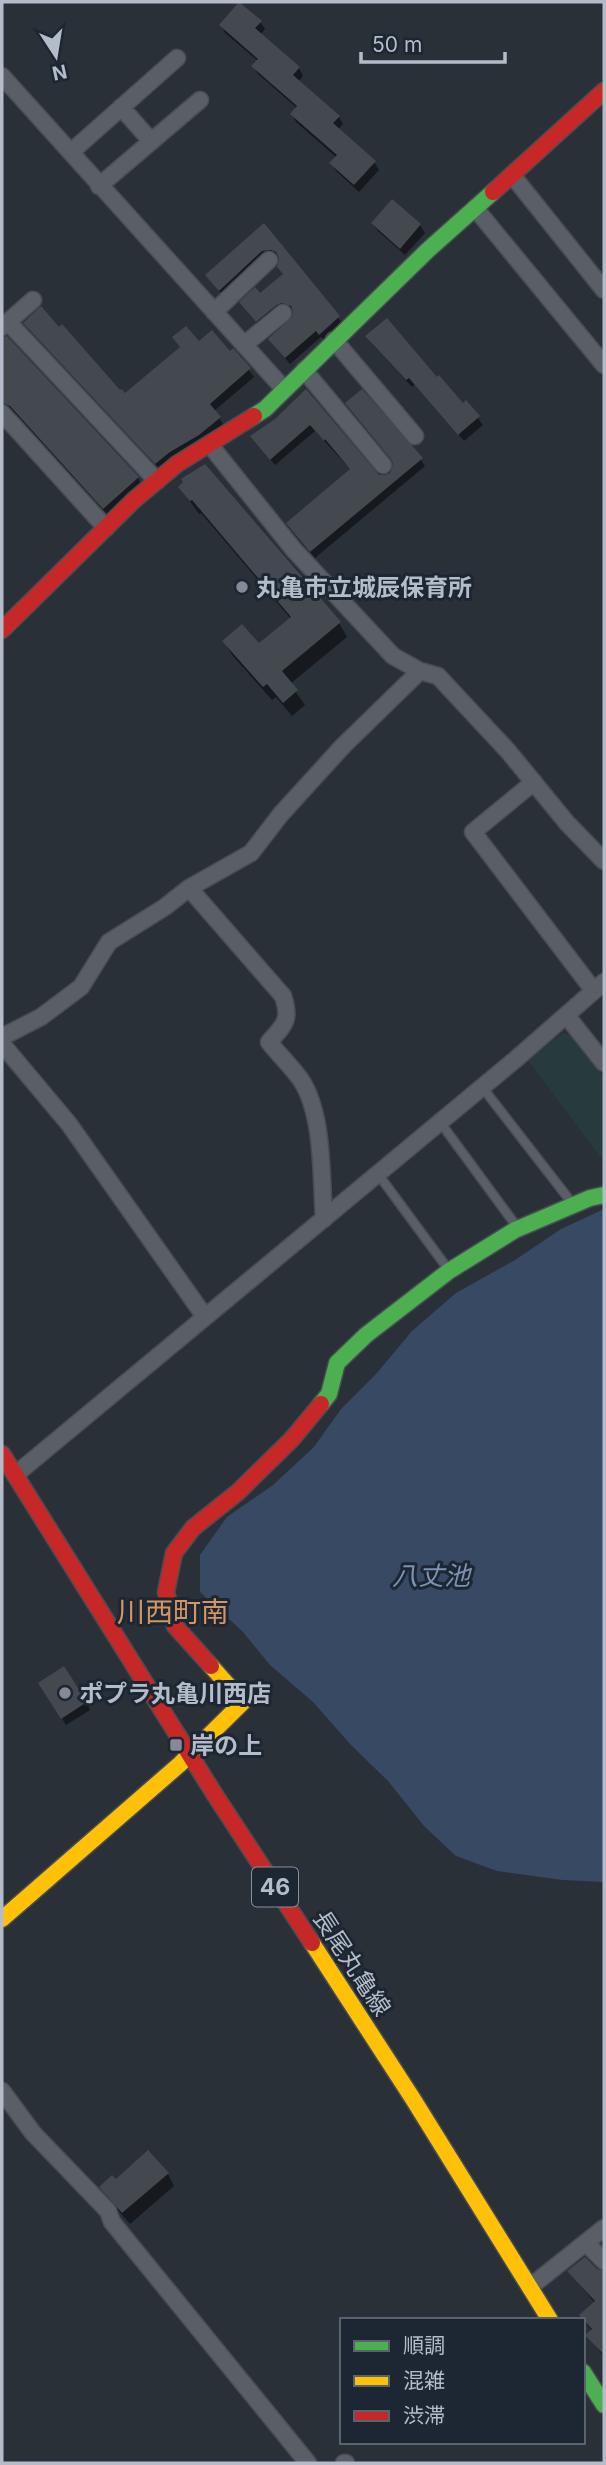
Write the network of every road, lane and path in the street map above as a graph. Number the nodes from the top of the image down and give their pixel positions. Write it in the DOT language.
graph roads {
  1 [pos="177,58"];
  2 [pos="2,76"];
  3 [pos="604,91"];
  4 [pos="200,100"];
  5 [pos="121,107"];
  6 [pos="152,141"];
  7 [pos="71,152"];
  8 [pos="512,175"];
  9 [pos="99,186"];
  10 [pos="475,208"];
  11 [pos="269,260"];
  12 [pos="604,290"];
  13 [pos="33,300"];
  14 [pos="214,312"];
  15 [pos="283,313"];
  16 [pos="5,324"];
  17 [pos="334,340"];
  18 [pos="244,345"];
  19 [pos="604,365"];
  20 [pos="304,370"];
  21 [pos="284,389"];
  22 [pos="2,413"];
  23 [pos="415,436"];
  24 [pos="210,445"];
  25 [pos="383,465"];
  26 [pos="156,481"];
  27 [pos="106,528"];
  28 [pos="2,630"];
  29 [pos="420,671"];
  30 [pos="534,782"];
  31 [pos="604,861"];
  32 [pos="189,888"];
  33 [pos="599,986"];
  34 [pos="566,1015"];
  35 [pos="2,1037"];
  36 [pos="2,1044"];
  37 [pos="604,1063"];
  38 [pos="482,1087"];
  39 [pos="440,1122"];
  40 [pos="378,1174"];
  41 [pos="604,1195"];
  42 [pos="574,1205"];
  43 [pos="324,1219"];
  44 [pos="519,1229"];
  45 [pos="449,1271"];
  46 [pos="205,1317"];
  47 [pos="2,1454"];
  48 [pos="15,1475"];
  49 [pos="190,1754"];
  50 [pos="2,1919"];
  51 [pos="2,2091"];
  52 [pos="604,2228"];
  53 [pos="586,2243"];
  54 [pos="604,2261"];
  55 [pos="530,2287"];
  56 [pos="549,2318"];
  57 [pos="585,2375"];
  58 [pos="604,2405"];
  59 [pos="308,2463"];
  1 -- 5 [label="street"];
  2 -- 7 [label="street"];
  3 -- 8 [label="street"];
  4 -- 6 [label="street"];
  5 -- 6 [label="street"];
  5 -- 7 [label="street"];
  6 -- 9 [label="street"];
  7 -- 9 [label="street"];
  8 -- 10 [label="street"];
  8 -- 12 [label="street"];
  9 -- 14 [label="street"];
  10 -- 17 [label="street"];
  10 -- 19 [label="street"];
  11 -- 14 [label="street"];
  13 -- 16 [label="street"];
  14 -- 18 [label="street"];
  15 -- 18 [label="street"];
  16 -- 26 [label="street"];
  17 -- 20 [label="street"];
  17 -- 23 [label="street"];
  18 -- 21 [label="street"];
  20 -- 21 [label="street"];
  20 -- 25 [label="street"];
  21 -- 24 [label="street"];
  22 -- 27 [label="street"];
  24 -- 26 [label="street"];
  24 -- 29 [label="street"];
  26 -- 27 [label="street"];
  27 -- 28 [label="street"];
  29 -- 30 [label="street"];
  29 -- 32 [label="street"];
  30 -- 31 [label="street"];
  30 -- 33 [label="street"];
  32 -- 35 [label="street"];
  32 -- 43 [label="street"];
  33 -- 34 [label="street"];
  34 -- 37 [label="street"];
  34 -- 38 [label="street"];
  36 -- 46 [label="street"];
  38 -- 39 [label="street"];
  38 -- 42 [label="lane"];
  39 -- 40 [label="street"];
  39 -- 44 [label="lane"];
  40 -- 43 [label="street"];
  40 -- 45 [label="lane"];
  41 -- 42 [label="street"];
  42 -- 44 [label="street"];
  43 -- 46 [label="street"];
  44 -- 45 [label="street"];
  45 -- 49 [label="street"];
  46 -- 48 [label="street"];
  47 -- 48 [label="street, 長尾丸亀線 / 46"];
  48 -- 49 [label="street, 長尾丸亀線 / 46"];
  49 -- 50 [label="street"];
  49 -- 55 [label="street, 長尾丸亀線 / 46"];
  51 -- 59 [label="street"];
  52 -- 53 [label="street"];
  53 -- 54 [label="street"];
  53 -- 55 [label="street"];
  55 -- 56 [label="street, 長尾丸亀線 / 46"];
  57 -- 58 [label="street"];
}
